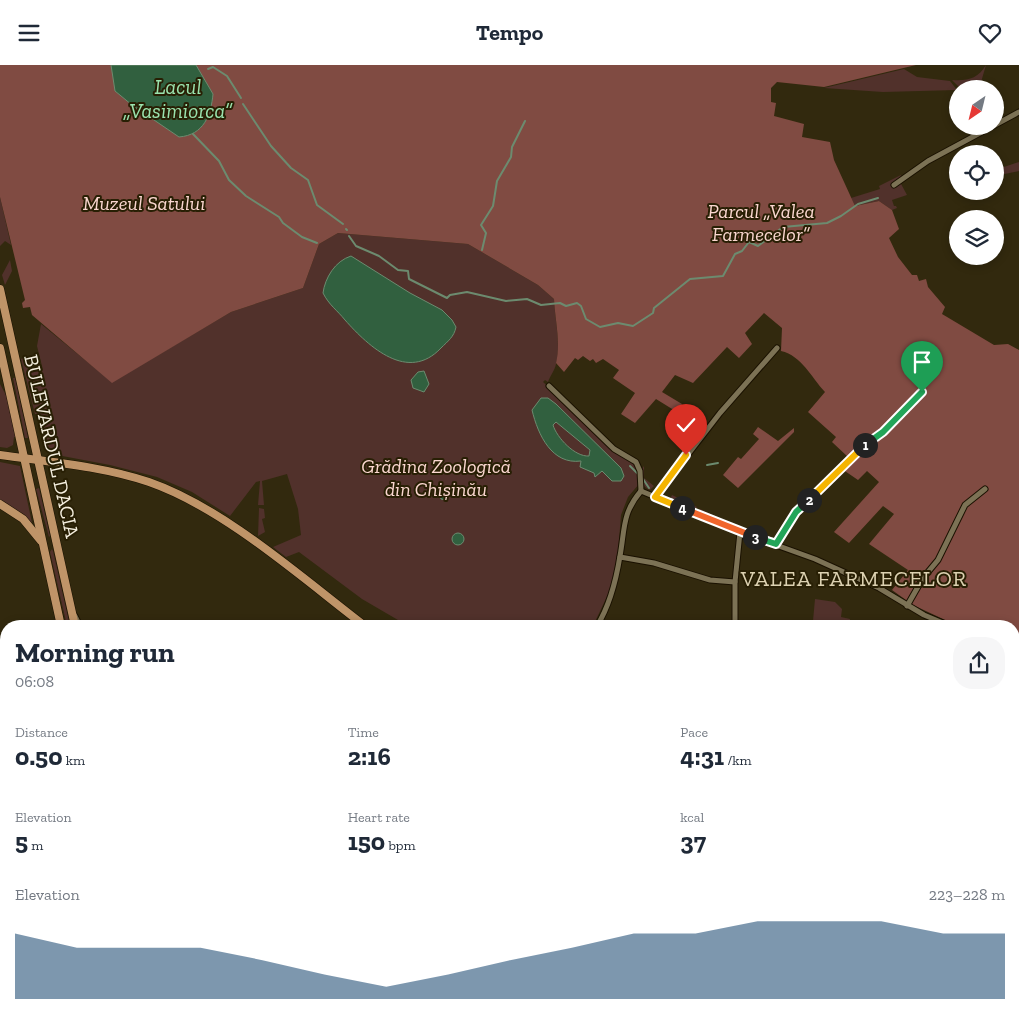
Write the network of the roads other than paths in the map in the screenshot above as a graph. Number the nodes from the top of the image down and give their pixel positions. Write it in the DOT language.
graph roads {
  1 [pos="1019,112"];
  2 [pos="1004,120"];
  3 [pos="977,135"];
  4 [pos="894,185"];
  5 [pos="0,289"];
  6 [pos="0,347"];
  7 [pos="777,349"];
  8 [pos="549,386"];
  9 [pos="922,392"];
  10 [pos="0,455"];
  11 [pos="26,459"];
  12 [pos="39,461"];
  13 [pos="985,489"];
  14 [pos="641,491"];
  15 [pos="655,497"];
  16 [pos="0,504"];
  17 [pos="740,532"];
  18 [pos="57,543"];
  19 [pos="43,544"];
  20 [pos="776,544"];
  21 [pos="620,557"];
  22 [pos="735,582"];
  23 [pos="907,606"];
  24 [pos="72,609"];
  25 [pos="59,620"];
  26 [pos="74,620"];
  27 [pos="77,620"];
  28 [pos="358,620"];
  29 [pos="600,620"];
  30 [pos="735,620"];
  31 [pos="937,620"];
  1 -- 2 [label="street"];
  3 -- 4 [label="street"];
  5 -- 12 [label="main road, BULEVARDUL DACIA"];
  6 -- 11 [label="main road, BULEVARDUL DACIA"];
  7 -- 15 [label="street"];
  8 -- 14 [label="street"];
  9 -- 20 [label="street"];
  10 -- 11 [label="main road"];
  11 -- 12 [label="main road"];
  11 -- 19 [label="main road, BULEVARDUL DACIA"];
  12 -- 18 [label="main road, BULEVARDUL DACIA"];
  12 -- 28 [label="main road"];
  13 -- 23 [label="street"];
  14 -- 15 [label="street"];
  14 -- 21 [label="street"];
  15 -- 17 [label="street"];
  16 -- 19 [label="main road"];
  17 -- 20 [label="street"];
  17 -- 22 [label="street"];
  18 -- 19 [label="main road"];
  18 -- 24 [label="main road, BULEVARDUL DACIA"];
  19 -- 25 [label="main road, BULEVARDUL DACIA"];
  20 -- 23 [label="street"];
  21 -- 22 [label="street"];
  21 -- 29 [label="street"];
  22 -- 30 [label="street"];
  23 -- 31 [label="street"];
  24 -- 26 [label="main road, BULEVARDUL DACIA"];
  24 -- 27 [label="street, BULEVARDUL DACIA"];
}
